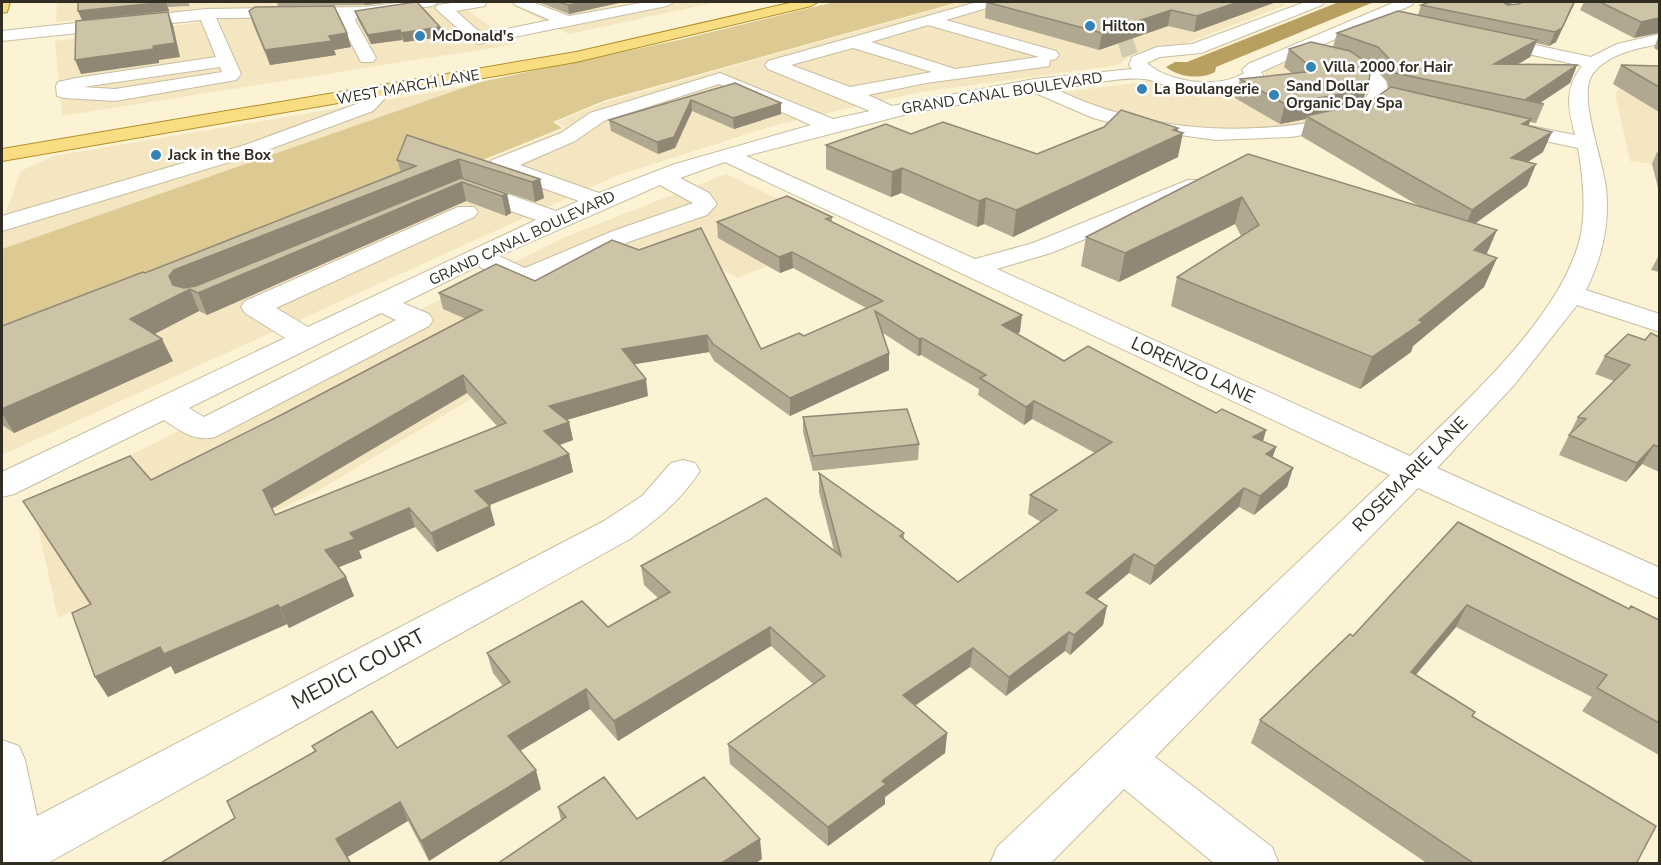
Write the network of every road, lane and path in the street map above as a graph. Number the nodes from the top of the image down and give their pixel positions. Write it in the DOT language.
graph roads {
  1 [pos="3,2"];
  2 [pos="432,2"];
  3 [pos="520,2"];
  4 [pos="618,2"];
  5 [pos="667,2"];
  6 [pos="745,2"];
  7 [pos="811,2"];
  8 [pos="992,2"];
  9 [pos="1313,2"];
  10 [pos="483,4"];
  11 [pos="238,7"];
  12 [pos="636,8"];
  13 [pos="2,9"];
  14 [pos="75,10"];
  15 [pos="352,13"];
  16 [pos="1396,13"];
  17 [pos="207,18"];
  18 [pos="508,19"];
  19 [pos="927,20"];
  20 [pos="570,22"];
  21 [pos="76,28"];
  22 [pos="528,30"];
  23 [pos="891,30"];
  24 [pos="609,32"];
  25 [pos="1475,33"];
  26 [pos="2,36"];
  27 [pos="543,40"];
  28 [pos="923,40"];
  29 [pos="563,42"];
  30 [pos="852,42"];
  31 [pos="1139,44"];
  32 [pos="1209,44"];
  33 [pos="1657,48"];
  34 [pos="1296,50"];
  35 [pos="813,53"];
  36 [pos="977,56"];
  37 [pos="368,58"];
  38 [pos="226,61"];
  39 [pos="1603,62"];
  40 [pos="845,64"];
  41 [pos="1009,66"];
  42 [pos="867,71"];
  43 [pos="954,73"];
  44 [pos="1146,73"];
  45 [pos="900,82"];
  46 [pos="1034,85"];
  47 [pos="382,92"];
  48 [pos="849,93"];
  49 [pos="1378,97"];
  50 [pos="1399,101"];
  51 [pos="194,103"];
  52 [pos="887,111"];
  53 [pos="1488,123"];
  54 [pos="829,125"];
  55 [pos="1588,144"];
  56 [pos="2,155"];
  57 [pos="727,155"];
  58 [pos="661,177"];
  59 [pos="1211,179"];
  60 [pos="442,196"];
  61 [pos="600,201"];
  62 [pos="466,212"];
  63 [pos="557,219"];
  64 [pos="2,224"];
  65 [pos="479,256"];
  66 [pos="973,268"];
  67 [pos="1572,294"];
  68 [pos="381,303"];
  69 [pos="1659,324"];
  70 [pos="306,339"];
  71 [pos="165,407"];
  72 [pos="683,471"];
  73 [pos="1414,471"];
  74 [pos="2,486"];
  75 [pos="1659,585"];
  76 [pos="2,760"];
  77 [pos="1123,760"];
  78 [pos="20,857"];
  79 [pos="1015,864"];
  80 [pos="1254,864"];
  1 -- 13 [label="main road"];
  2 -- 15 [label="street"];
  3 -- 20 [label="street"];
  4 -- 12 [label="street"];
  5 -- 12 [label="street"];
  6 -- 24 [label="main road"];
  7 -- 47 [label="main road, WEST MARCH LANE"];
  8 -- 19 [label="street"];
  9 -- 16 [label="street"];
  9 -- 32 [label="street"];
  10 -- 22 [label="street"];
  11 -- 15 [label="street"];
  11 -- 17 [label="street"];
  12 -- 20 [label="street"];
  14 -- 21 [label="street"];
  15 -- 37 [label="street"];
  16 -- 34 [label="street, GRAND CANAL BOULEVARD"];
  17 -- 21 [label="street"];
  17 -- 38 [label="street"];
  18 -- 22 [label="street"];
  19 -- 23 [label="street"];
  19 -- 41 [label="street"];
  20 -- 22 [label="street"];
  21 -- 26 [label="street"];
  22 -- 27 [label="street"];
  23 -- 28 [label="street"];
  23 -- 30 [label="street"];
  25 -- 39 [label="street"];
  29 -- 51 [label="main road, WEST MARCH LANE"];
  30 -- 35 [label="street"];
  30 -- 43 [label="street"];
  31 -- 32 [label="street"];
  32 -- 44 [label="street"];
  33 -- 39 [label="street"];
  34 -- 44 [label="street, GRAND CANAL BOULEVARD"];
  34 -- 49 [label="street"];
  35 -- 40 [label="street"];
  35 -- 48 [label="street"];
  36 -- 41 [label="street"];
  38 -- 38 [label="street"];
  39 -- 55 [label="street, ROSEMARIE LANE"];
  41 -- 43 [label="street"];
  42 -- 45 [label="street"];
  43 -- 45 [label="street"];
  44 -- 46 [label="street, GRAND CANAL BOULEVARD"];
  45 -- 48 [label="street"];
  46 -- 49 [label="street"];
  46 -- 52 [label="street, GRAND CANAL BOULEVARD"];
  47 -- 56 [label="main road, WEST MARCH LANE"];
  47 -- 64 [label="street"];
  48 -- 52 [label="street"];
  49 -- 50 [label="street"];
  52 -- 54 [label="street, GRAND CANAL BOULEVARD"];
  53 -- 55 [label="street"];
  54 -- 57 [label="street, GRAND CANAL BOULEVARD"];
  54 -- 61 [label="street"];
  55 -- 67 [label="street, ROSEMARIE LANE"];
  57 -- 58 [label="street, GRAND CANAL BOULEVARD"];
  57 -- 66 [label="street, LORENZO LANE"];
  58 -- 61 [label="street, GRAND CANAL BOULEVARD"];
  58 -- 65 [label="street"];
  59 -- 66 [label="street"];
  60 -- 63 [label="street"];
  61 -- 63 [label="street, GRAND CANAL BOULEVARD"];
  62 -- 70 [label="street"];
  63 -- 65 [label="street, GRAND CANAL BOULEVARD"];
  65 -- 68 [label="street, GRAND CANAL BOULEVARD"];
  66 -- 73 [label="street, LORENZO LANE"];
  67 -- 69 [label="street"];
  67 -- 73 [label="street, ROSEMARIE LANE"];
  68 -- 70 [label="street, GRAND CANAL BOULEVARD"];
  68 -- 71 [label="street"];
  70 -- 71 [label="street, GRAND CANAL BOULEVARD"];
  71 -- 74 [label="street, GRAND CANAL BOULEVARD"];
  72 -- 78 [label="street, MEDICI COURT"];
  73 -- 75 [label="street, LORENZO LANE"];
  73 -- 77 [label="street, ROSEMARIE LANE"];
  76 -- 78 [label="street"];
  77 -- 79 [label="street, ROSEMARIE LANE"];
  77 -- 80 [label="street"];
}
